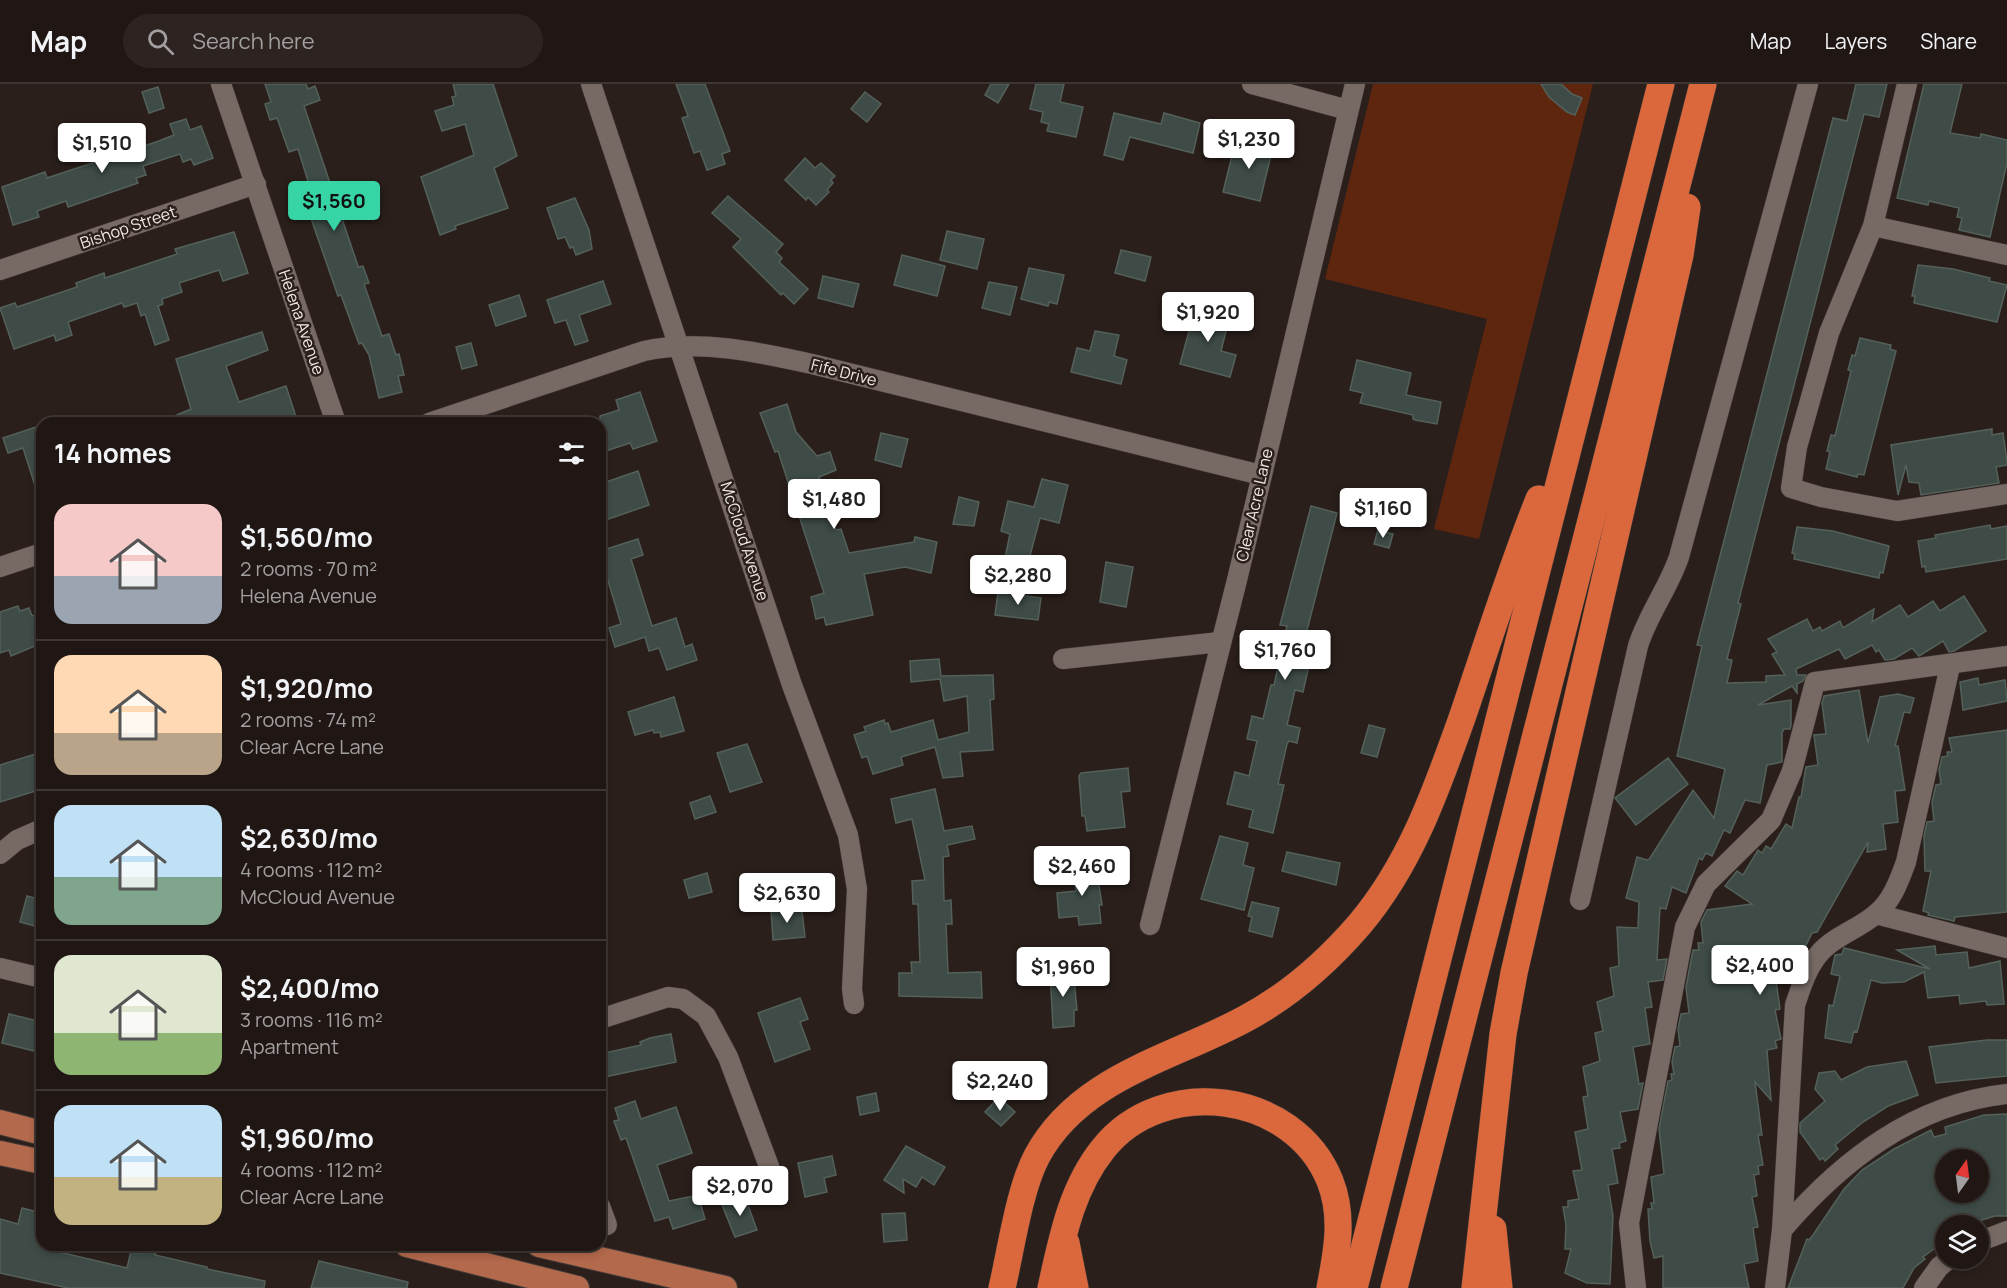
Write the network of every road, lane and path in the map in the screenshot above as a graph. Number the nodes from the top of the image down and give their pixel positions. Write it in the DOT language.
graph roads {
  1 [pos="221,84"];
  2 [pos="591,84"];
  3 [pos="1252,84"];
  4 [pos="1354,84"];
  5 [pos="1661,84"];
  6 [pos="1704,84"];
  7 [pos="1808,84"];
  8 [pos="1907,84"];
  9 [pos="1348,110"];
  10 [pos="255,184"];
  11 [pos="1873,226"];
  12 [pos="2007,255"];
  13 [pos="0,270"];
  14 [pos="680,345"];
  15 [pos="1579,401"];
  16 [pos="334,417"];
  17 [pos="447,417"];
  18 [pos="1261,475"];
  19 [pos="2007,494"];
  20 [pos="36,555"];
  21 [pos="0,567"];
  22 [pos="1220,642"];
  23 [pos="2007,656"];
  24 [pos="1063,659"];
  25 [pos="1950,666"];
  26 [pos="36,832"];
  27 [pos="0,854"];
  28 [pos="1580,900"];
  29 [pos="1876,914"];
  30 [pos="1150,925"];
  31 [pos="2007,948"];
  32 [pos="0,968"];
  33 [pos="36,977"];
  34 [pos="854,1005"];
  35 [pos="606,1017"];
  36 [pos="2007,1094"];
  37 [pos="0,1122"];
  38 [pos="36,1131"];
  39 [pos="0,1153"];
  40 [pos="36,1161"];
  41 [pos="1487,1174"];
  42 [pos="773,1177"];
  43 [pos="1065,1227"];
  44 [pos="1782,1230"];
  45 [pos="2007,1231"];
  46 [pos="1989,1238"];
  47 [pos="431,1251"];
  48 [pos="565,1251"];
  49 [pos="1938,1269"];
  50 [pos="577,1288"];
  51 [pos="724,1288"];
  52 [pos="1002,1288"];
  53 [pos="1051,1288"];
  54 [pos="1075,1288"];
  55 [pos="1330,1288"];
  56 [pos="1354,1288"];
  57 [pos="1394,1288"];
  58 [pos="1475,1288"];
  59 [pos="1499,1288"];
  60 [pos="1636,1288"];
  61 [pos="1775,1288"];
  62 [pos="1924,1288"];
  1 -- 10 [label="street, Helena Avenue"];
  2 -- 14 [label="street, McCloud Avenue"];
  3 -- 9 [label="street"];
  4 -- 9 [label="street, Clear Acre Lane"];
  5 -- 15 [label="highway"];
  6 -- 41 [label="highway"];
  6 -- 57 [label="highway"];
  7 -- 28 [label="street"];
  8 -- 11 [label="street"];
  9 -- 18 [label="street, Clear Acre Lane"];
  10 -- 13 [label="street, Bishop Street"];
  10 -- 16 [label="street, Helena Avenue"];
  11 -- 12 [label="street"];
  11 -- 19 [label="street"];
  14 -- 17 [label="street, Fife Drive"];
  14 -- 18 [label="street, Fife Drive"];
  14 -- 34 [label="street, McCloud Avenue"];
  15 -- 52 [label="highway"];
  15 -- 56 [label="highway"];
  18 -- 22 [label="street, Clear Acre Lane"];
  20 -- 21 [label="street"];
  22 -- 24 [label="street"];
  22 -- 30 [label="street, Clear Acre Lane"];
  23 -- 25 [label="street"];
  25 -- 29 [label="street"];
  25 -- 60 [label="street"];
  26 -- 27 [label="street"];
  29 -- 31 [label="street"];
  29 -- 44 [label="street"];
  32 -- 33 [label="street"];
  35 -- 42 [label="street"];
  36 -- 44 [label="street"];
  37 -- 38 [label="main road"];
  39 -- 40 [label="main road"];
  41 -- 58 [label="highway"];
  41 -- 59 [label="highway"];
  43 -- 53 [label="highway"];
  43 -- 54 [label="highway"];
  43 -- 55 [label="highway"];
  44 -- 61 [label="street"];
  45 -- 46 [label="street"];
  47 -- 50 [label="main road"];
  48 -- 51 [label="main road"];
  49 -- 62 [label="street"];
}
